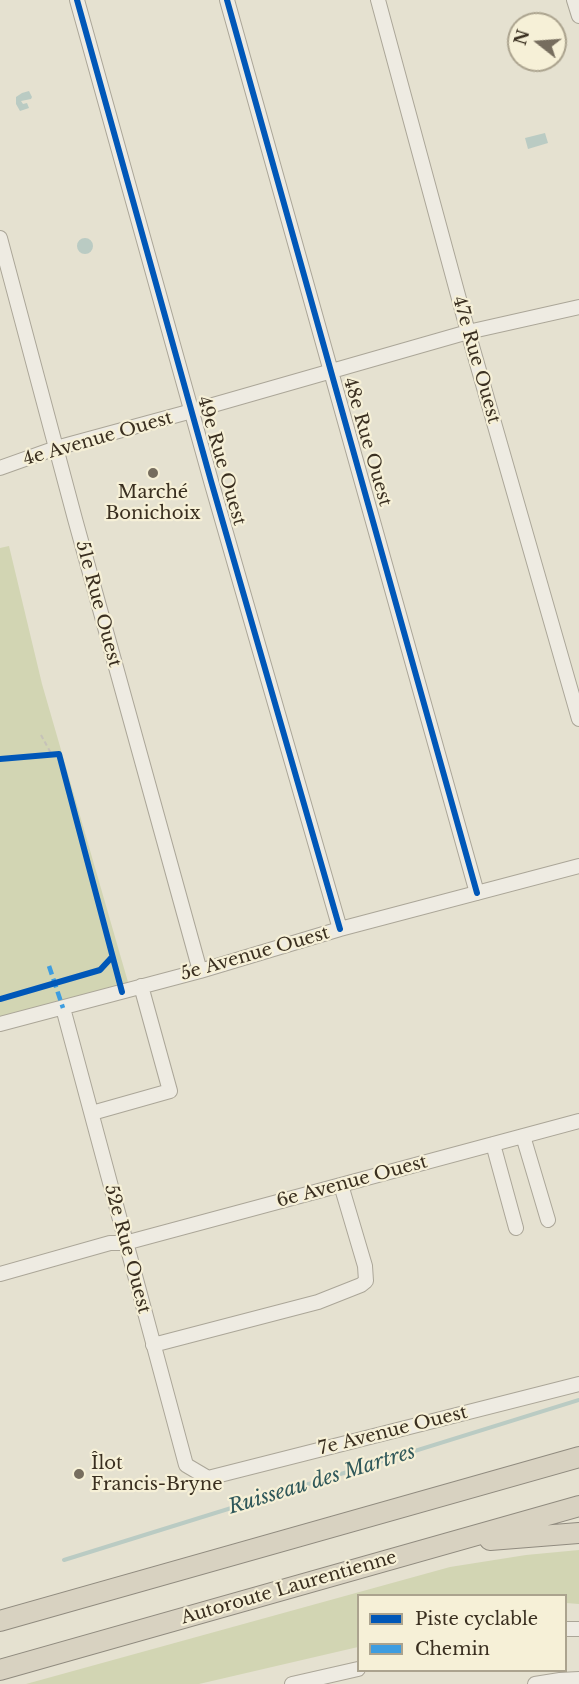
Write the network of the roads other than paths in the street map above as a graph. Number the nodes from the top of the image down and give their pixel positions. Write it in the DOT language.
graph roads {
  1 [pos="77,0"];
  2 [pos="227,0"];
  3 [pos="378,0"];
  4 [pos="574,0"];
  5 [pos="579,16"];
  6 [pos="0,238"];
  7 [pos="579,307"];
  8 [pos="468,332"];
  9 [pos="331,370"];
  10 [pos="192,411"];
  11 [pos="56,448"];
  12 [pos="0,468"];
  13 [pos="579,719"];
  14 [pos="579,866"];
  15 [pos="477,893"];
  16 [pos="340,929"];
  17 [pos="200,971"];
  18 [pos="141,986"];
  19 [pos="63,1008"];
  20 [pos="0,1024"];
  21 [pos="92,1113"];
  22 [pos="579,1121"];
  23 [pos="523,1136"];
  24 [pos="493,1144"];
  25 [pos="342,1185"];
  26 [pos="548,1220"];
  27 [pos="516,1228"];
  28 [pos="125,1243"];
  29 [pos="0,1274"];
  30 [pos="153,1345"];
  31 [pos="579,1384"];
  32 [pos="579,1450"];
  33 [pos="579,1457"];
  34 [pos="552,1464"];
  35 [pos="208,1478"];
  36 [pos="579,1506"];
  37 [pos="579,1533"];
  38 [pos="445,1544"];
  39 [pos="0,1621"];
  40 [pos="357,1669"];
  41 [pos="0,1670"];
  42 [pos="579,1679"];
  43 [pos="329,1680"];
  44 [pos="292,1684"];
  45 [pos="535,1684"];
  1 -- 10 [label="street, 49e Rue Ouest"];
  2 -- 9 [label="street, 48e Rue Ouest"];
  3 -- 8 [label="street, 47e Rue Ouest"];
  4 -- 5 [label="street"];
  6 -- 11 [label="street, 51e Rue Ouest"];
  7 -- 8 [label="street, 4e Avenue Ouest"];
  8 -- 9 [label="street, 4e Avenue Ouest"];
  8 -- 13 [label="street, 47e Rue Ouest"];
  9 -- 10 [label="street, 4e Avenue Ouest"];
  9 -- 15 [label="street, 48e Rue Ouest"];
  10 -- 11 [label="street, 4e Avenue Ouest"];
  10 -- 16 [label="street, 49e Rue Ouest"];
  11 -- 12 [label="street, 4e Avenue Ouest"];
  11 -- 17 [label="street, 51e Rue Ouest"];
  14 -- 15 [label="street, 5e Avenue Ouest"];
  15 -- 16 [label="street, 5e Avenue Ouest"];
  16 -- 17 [label="street, 5e Avenue Ouest"];
  17 -- 18 [label="street, 5e Avenue Ouest"];
  18 -- 19 [label="street, 5e Avenue Ouest"];
  18 -- 21 [label="street"];
  19 -- 20 [label="street, 5e Avenue Ouest"];
  19 -- 21 [label="street, 52e Rue Ouest"];
  21 -- 28 [label="street, 52e Rue Ouest"];
  22 -- 23 [label="street, 6e Avenue Ouest"];
  23 -- 24 [label="street, 6e Avenue Ouest"];
  23 -- 26 [label="street"];
  24 -- 25 [label="street, 6e Avenue Ouest"];
  24 -- 27 [label="street"];
  25 -- 28 [label="street, 6e Avenue Ouest"];
  25 -- 30 [label="street"];
  28 -- 29 [label="street, 6e Avenue Ouest"];
  28 -- 30 [label="street, 52e Rue Ouest"];
  30 -- 35 [label="street, 52e Rue Ouest"];
  31 -- 35 [label="street, 7e Avenue Ouest"];
  32 -- 34 [label="highway"];
  33 -- 34 [label="highway"];
  34 -- 39 [label="highway"];
  36 -- 38 [label="highway, Autoroute Laurentienne"];
  37 -- 38 [label="highway"];
  38 -- 41 [label="highway, Autoroute Laurentienne"];
  40 -- 43 [label="street"];
  42 -- 45 [label="street"];
  43 -- 44 [label="street"];
}
